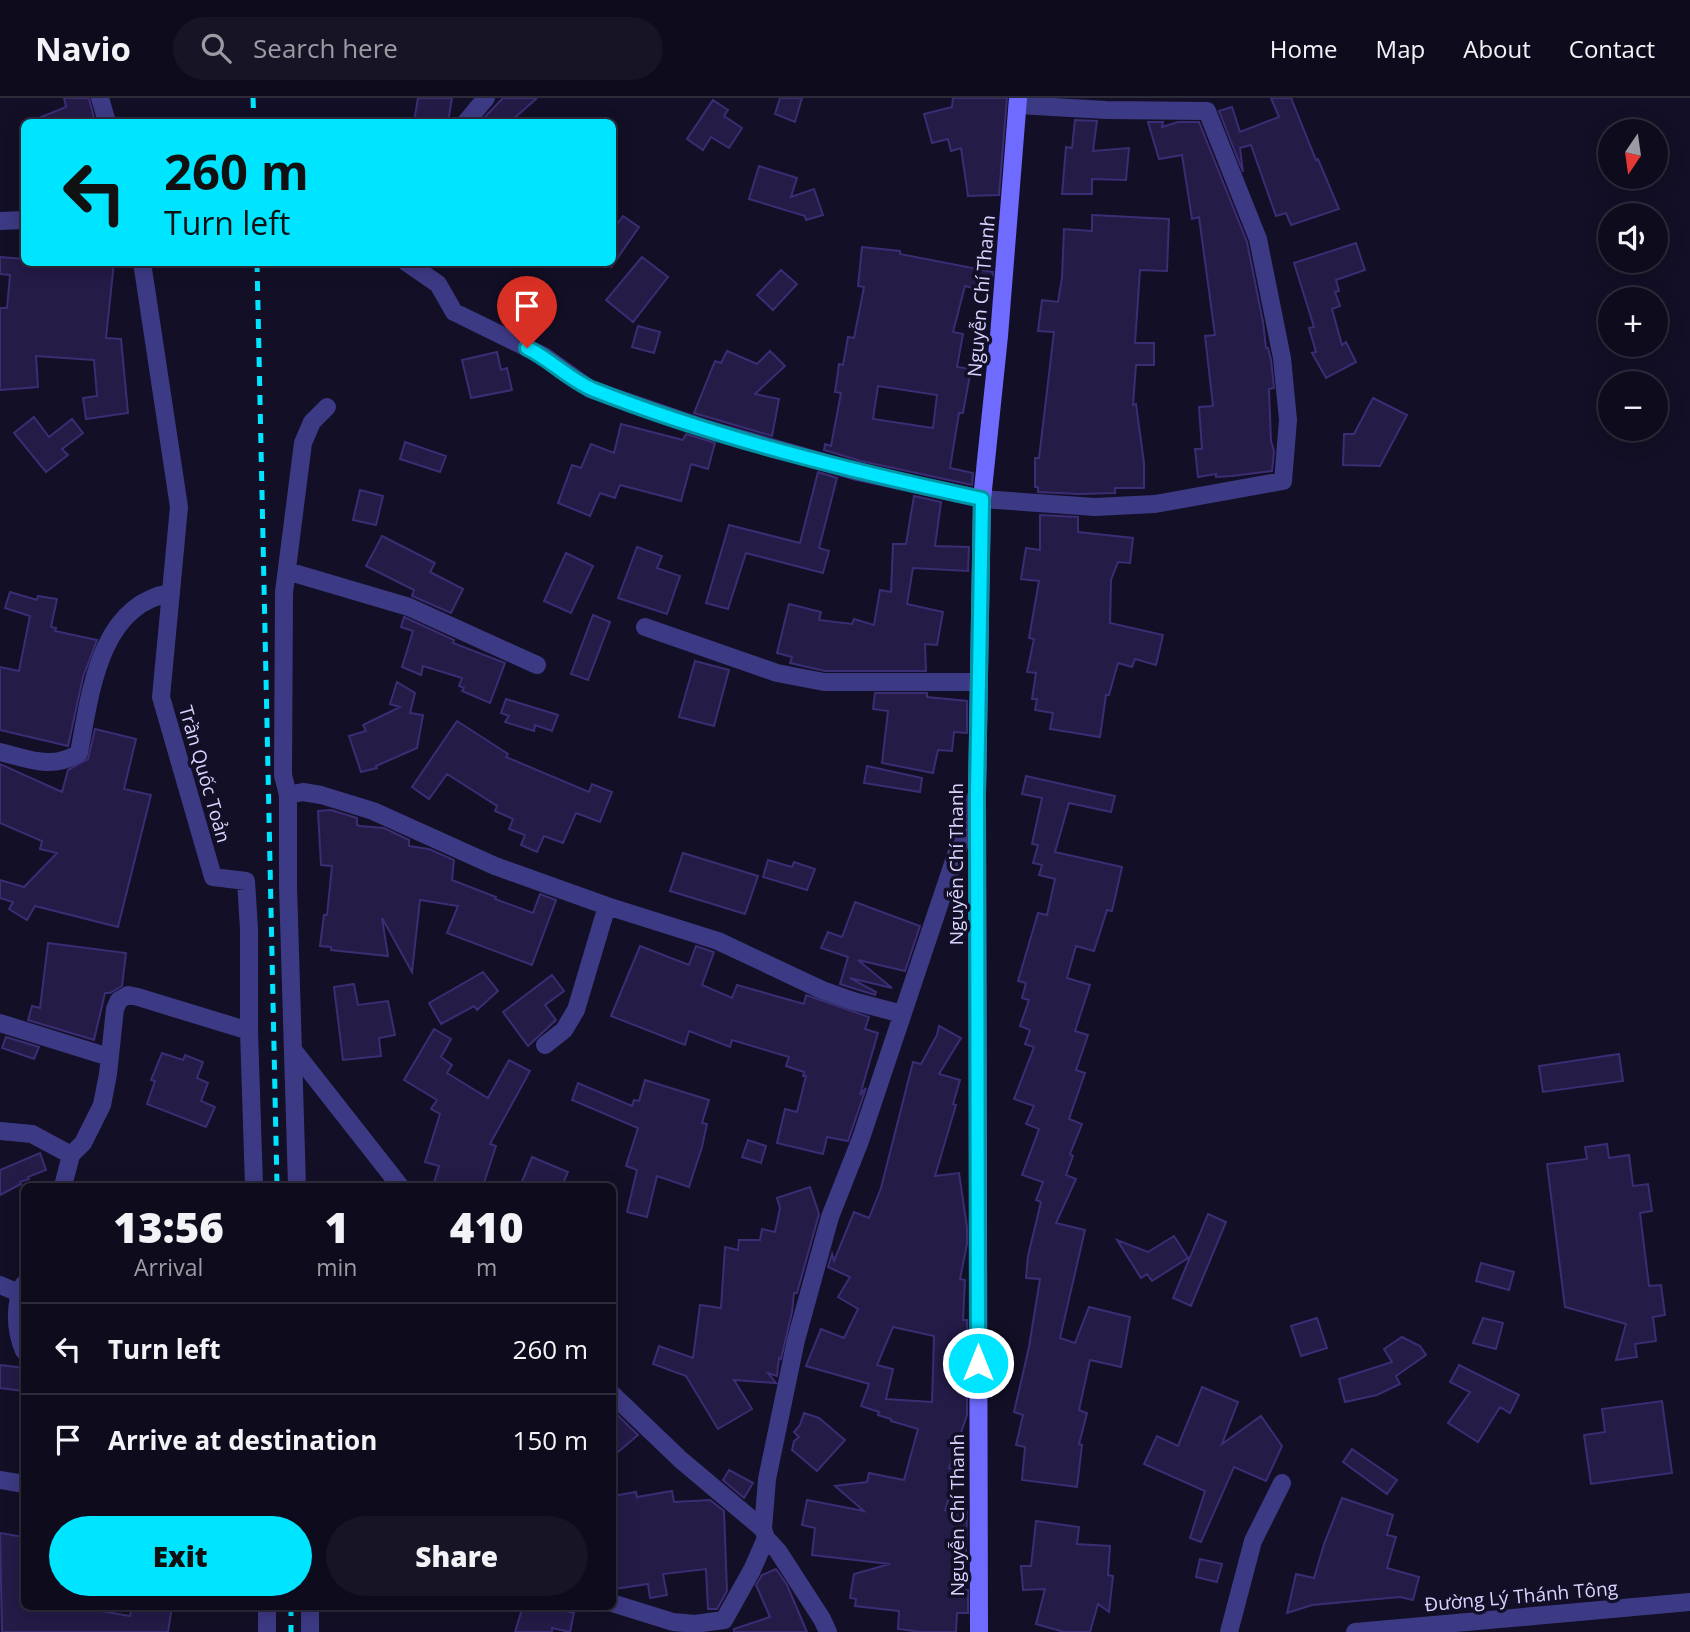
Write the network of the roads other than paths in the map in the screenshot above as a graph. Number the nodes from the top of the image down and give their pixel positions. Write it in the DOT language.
graph roads {
  1 [pos="100,98"];
  2 [pos="486,98"];
  3 [pos="1018,102"];
  4 [pos="106,119"];
  5 [pos="468,119"];
  6 [pos="21,220"];
  7 [pos="0,221"];
  8 [pos="143,266"];
  9 [pos="412,266"];
  10 [pos="327,407"];
  11 [pos="982,499"];
  12 [pos="286,571"];
  13 [pos="171,593"];
  14 [pos="645,626"];
  15 [pos="537,665"];
  16 [pos="979,682"];
  17 [pos="0,752"];
  18 [pos="977,794"];
  19 [pos="288,795"];
  20 [pos="607,906"];
  21 [pos="902,1014"];
  22 [pos="0,1023"];
  23 [pos="249,1031"];
  24 [pos="545,1045"];
  25 [pos="294,1051"];
  26 [pos="109,1056"];
  27 [pos="0,1131"];
  28 [pos="71,1155"];
  29 [pos="64,1183"];
  30 [pos="254,1183"];
  31 [pos="297,1183"];
  32 [pos="398,1183"];
  33 [pos="0,1285"];
  34 [pos="21,1289"];
  35 [pos="21,1300"];
  36 [pos="21,1342"];
  37 [pos="616,1398"];
  38 [pos="0,1480"];
  39 [pos="1282,1483"];
  40 [pos="21,1484"];
  41 [pos="765,1533"];
  42 [pos="1690,1602"];
  43 [pos="616,1604"];
  44 [pos="267,1610"];
  45 [pos="310,1610"];
  46 [pos="267,1632"];
  47 [pos="310,1632"];
  48 [pos="828,1632"];
  49 [pos="979,1632"];
  50 [pos="1229,1632"];
  51 [pos="1355,1632"];
  1 -- 4 [label="street"];
  2 -- 5 [label="street"];
  3 -- 11 [label="main road, Nguyễn Chí Thanh"];
  3 -- 11 [label="street"];
  6 -- 7 [label="street"];
  8 -- 13 [label="street, Trần Quốc Toản"];
  9 -- 11 [label="street"];
  10 -- 12 [label="street"];
  11 -- 16 [label="main road, Nguyễn Chí Thanh"];
  12 -- 15 [label="street"];
  12 -- 19 [label="street"];
  13 -- 17 [label="street"];
  13 -- 23 [label="street, Trần Quốc Toản"];
  14 -- 16 [label="street"];
  16 -- 18 [label="main road, Nguyễn Chí Thanh"];
  18 -- 21 [label="street"];
  18 -- 49 [label="main road, Nguyễn Chí Thanh"];
  19 -- 20 [label="street"];
  19 -- 25 [label="street"];
  20 -- 21 [label="street"];
  20 -- 24 [label="street"];
  21 -- 41 [label="street"];
  22 -- 26 [label="street"];
  23 -- 26 [label="street"];
  23 -- 30 [label="street, Trần Quốc Toản"];
  25 -- 31 [label="street"];
  25 -- 32 [label="street"];
  26 -- 28 [label="street"];
  27 -- 28 [label="street"];
  28 -- 29 [label="street"];
  33 -- 34 [label="street"];
  35 -- 36 [label="street"];
  37 -- 41 [label="street"];
  38 -- 40 [label="street"];
  39 -- 50 [label="street"];
  41 -- 43 [label="street"];
  41 -- 48 [label="street"];
  42 -- 51 [label="street, Đường Lý Thánh Tông"];
  44 -- 46 [label="street"];
  45 -- 47 [label="street"];
}
